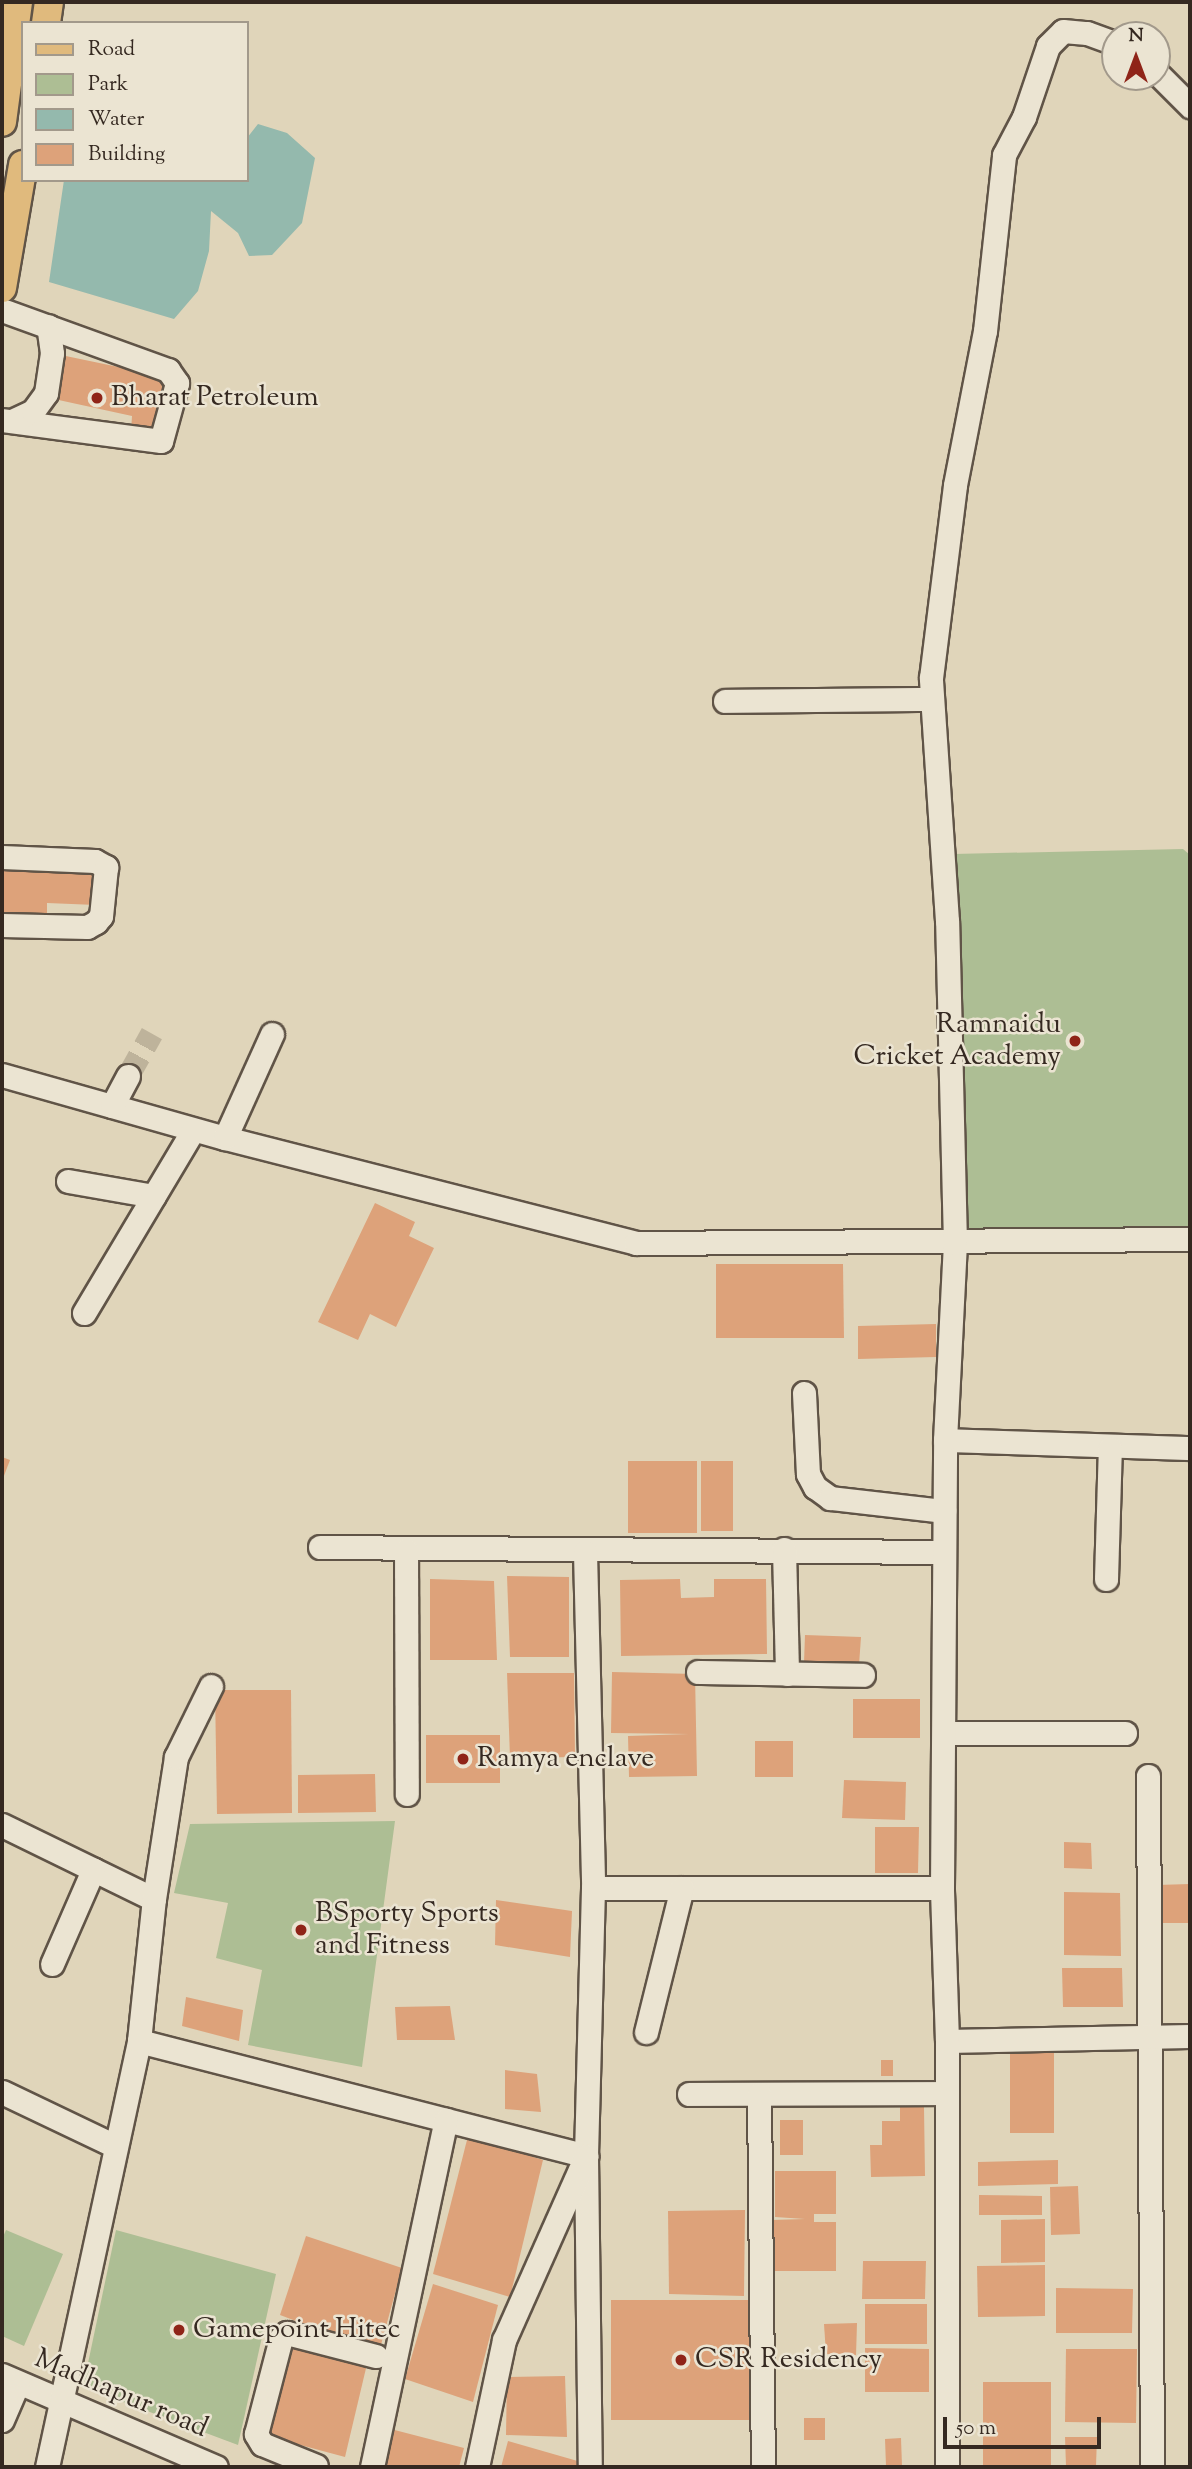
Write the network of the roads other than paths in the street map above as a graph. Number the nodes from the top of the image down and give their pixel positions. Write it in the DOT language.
graph roads {
  1 [pos="18,2"];
  2 [pos="49,2"];
  3 [pos="46,21"];
  4 [pos="1101,38"];
  5 [pos="6,65"];
  6 [pos="1171,87"];
  7 [pos="1190,106"];
  8 [pos="2,122"];
  9 [pos="21,177"];
  10 [pos="2,288"];
  11 [pos="2,310"];
  12 [pos="48,326"];
  13 [pos="7,420"];
  14 [pos="932,699"];
  15 [pos="725,701"];
  16 [pos="2,857"];
  17 [pos="2,925"];
  18 [pos="272,1034"];
  19 [pos="2,1075"];
  20 [pos="128,1076"];
  21 [pos="112,1106"];
  22 [pos="194,1130"];
  23 [pos="225,1138"];
  24 [pos="68,1181"];
  25 [pos="154,1196"];
  26 [pos="1190,1238"];
  27 [pos="955,1243"];
  28 [pos="84,1313"];
  29 [pos="804,1393"];
  30 [pos="945,1440"];
  31 [pos="1110,1448"];
  32 [pos="1190,1448"];
  33 [pos="944,1511"];
  34 [pos="320,1547"];
  35 [pos="784,1549"];
  36 [pos="406,1550"];
  37 [pos="585,1552"];
  38 [pos="944,1552"];
  39 [pos="1106,1579"];
  40 [pos="698,1672"];
  41 [pos="787,1674"];
  42 [pos="863,1675"];
  43 [pos="211,1686"];
  44 [pos="944,1733"];
  45 [pos="1125,1733"];
  46 [pos="1148,1776"];
  47 [pos="407,1794"];
  48 [pos="2,1825"];
  49 [pos="91,1875"];
  50 [pos="593,1888"];
  51 [pos="682,1888"];
  52 [pos="942,1888"];
  53 [pos="154,1899"];
  54 [pos="52,1964"];
  55 [pos="646,2032"];
  56 [pos="1148,2036"];
  57 [pos="1190,2036"];
  58 [pos="139,2040"];
  59 [pos="947,2041"];
  60 [pos="2,2092"];
  61 [pos="946,2093"];
  62 [pos="689,2094"];
  63 [pos="759,2094"];
  64 [pos="446,2120"];
  65 [pos="115,2146"];
  66 [pos="586,2156"];
  67 [pos="376,2356"];
  68 [pos="10,2379"];
  69 [pos="64,2402"];
  70 [pos="2,2420"];
  71 [pos="47,2467"];
  72 [pos="216,2467"];
  73 [pos="317,2467"];
  74 [pos="372,2467"];
  75 [pos="477,2467"];
  76 [pos="590,2467"];
  77 [pos="763,2467"];
  78 [pos="947,2467"];
  79 [pos="1152,2467"];
  1 -- 5 [label="main road"];
  2 -- 3 [label="main road"];
  4 -- 14 [label="street"];
  5 -- 8 [label="main road"];
  6 -- 7 [label="street"];
  9 -- 10 [label="main road"];
  11 -- 12 [label="street"];
  12 -- 13 [label="street"];
  12 -- 13 [label="street"];
  14 -- 15 [label="street"];
  14 -- 27 [label="street"];
  16 -- 17 [label="street"];
  18 -- 23 [label="street"];
  19 -- 21 [label="street"];
  20 -- 21 [label="street"];
  21 -- 22 [label="street"];
  22 -- 23 [label="street"];
  22 -- 25 [label="street"];
  23 -- 27 [label="street"];
  24 -- 25 [label="street"];
  25 -- 28 [label="street"];
  26 -- 27 [label="street"];
  27 -- 30 [label="street"];
  29 -- 33 [label="street"];
  30 -- 31 [label="street"];
  30 -- 33 [label="street"];
  31 -- 32 [label="street"];
  31 -- 39 [label="street"];
  33 -- 38 [label="street"];
  34 -- 36 [label="street"];
  35 -- 37 [label="street"];
  35 -- 38 [label="street"];
  35 -- 41 [label="street"];
  36 -- 37 [label="street"];
  36 -- 47 [label="street"];
  37 -- 50 [label="street"];
  38 -- 44 [label="street"];
  40 -- 41 [label="street"];
  41 -- 42 [label="street"];
  43 -- 53 [label="street"];
  44 -- 45 [label="street"];
  44 -- 52 [label="street"];
  46 -- 56 [label="street"];
  48 -- 49 [label="street"];
  49 -- 53 [label="street"];
  49 -- 54 [label="street"];
  50 -- 51 [label="street"];
  50 -- 66 [label="street"];
  51 -- 52 [label="street"];
  51 -- 55 [label="street"];
  52 -- 59 [label="street"];
  53 -- 58 [label="street"];
  56 -- 57 [label="street"];
  56 -- 59 [label="street"];
  56 -- 79 [label="street"];
  58 -- 64 [label="street"];
  58 -- 65 [label="street"];
  59 -- 61 [label="street"];
  60 -- 65 [label="street"];
  61 -- 63 [label="street"];
  61 -- 78 [label="street"];
  62 -- 63 [label="street"];
  63 -- 77 [label="street"];
  64 -- 66 [label="street"];
  64 -- 74 [label="street"];
  65 -- 69 [label="street"];
  66 -- 75 [label="street"];
  66 -- 76 [label="street"];
  67 -- 73 [label="street"];
  68 -- 69 [label="street, Madhapur road"];
  68 -- 70 [label="street"];
  69 -- 71 [label="street"];
  69 -- 72 [label="street, Madhapur road"];
}
